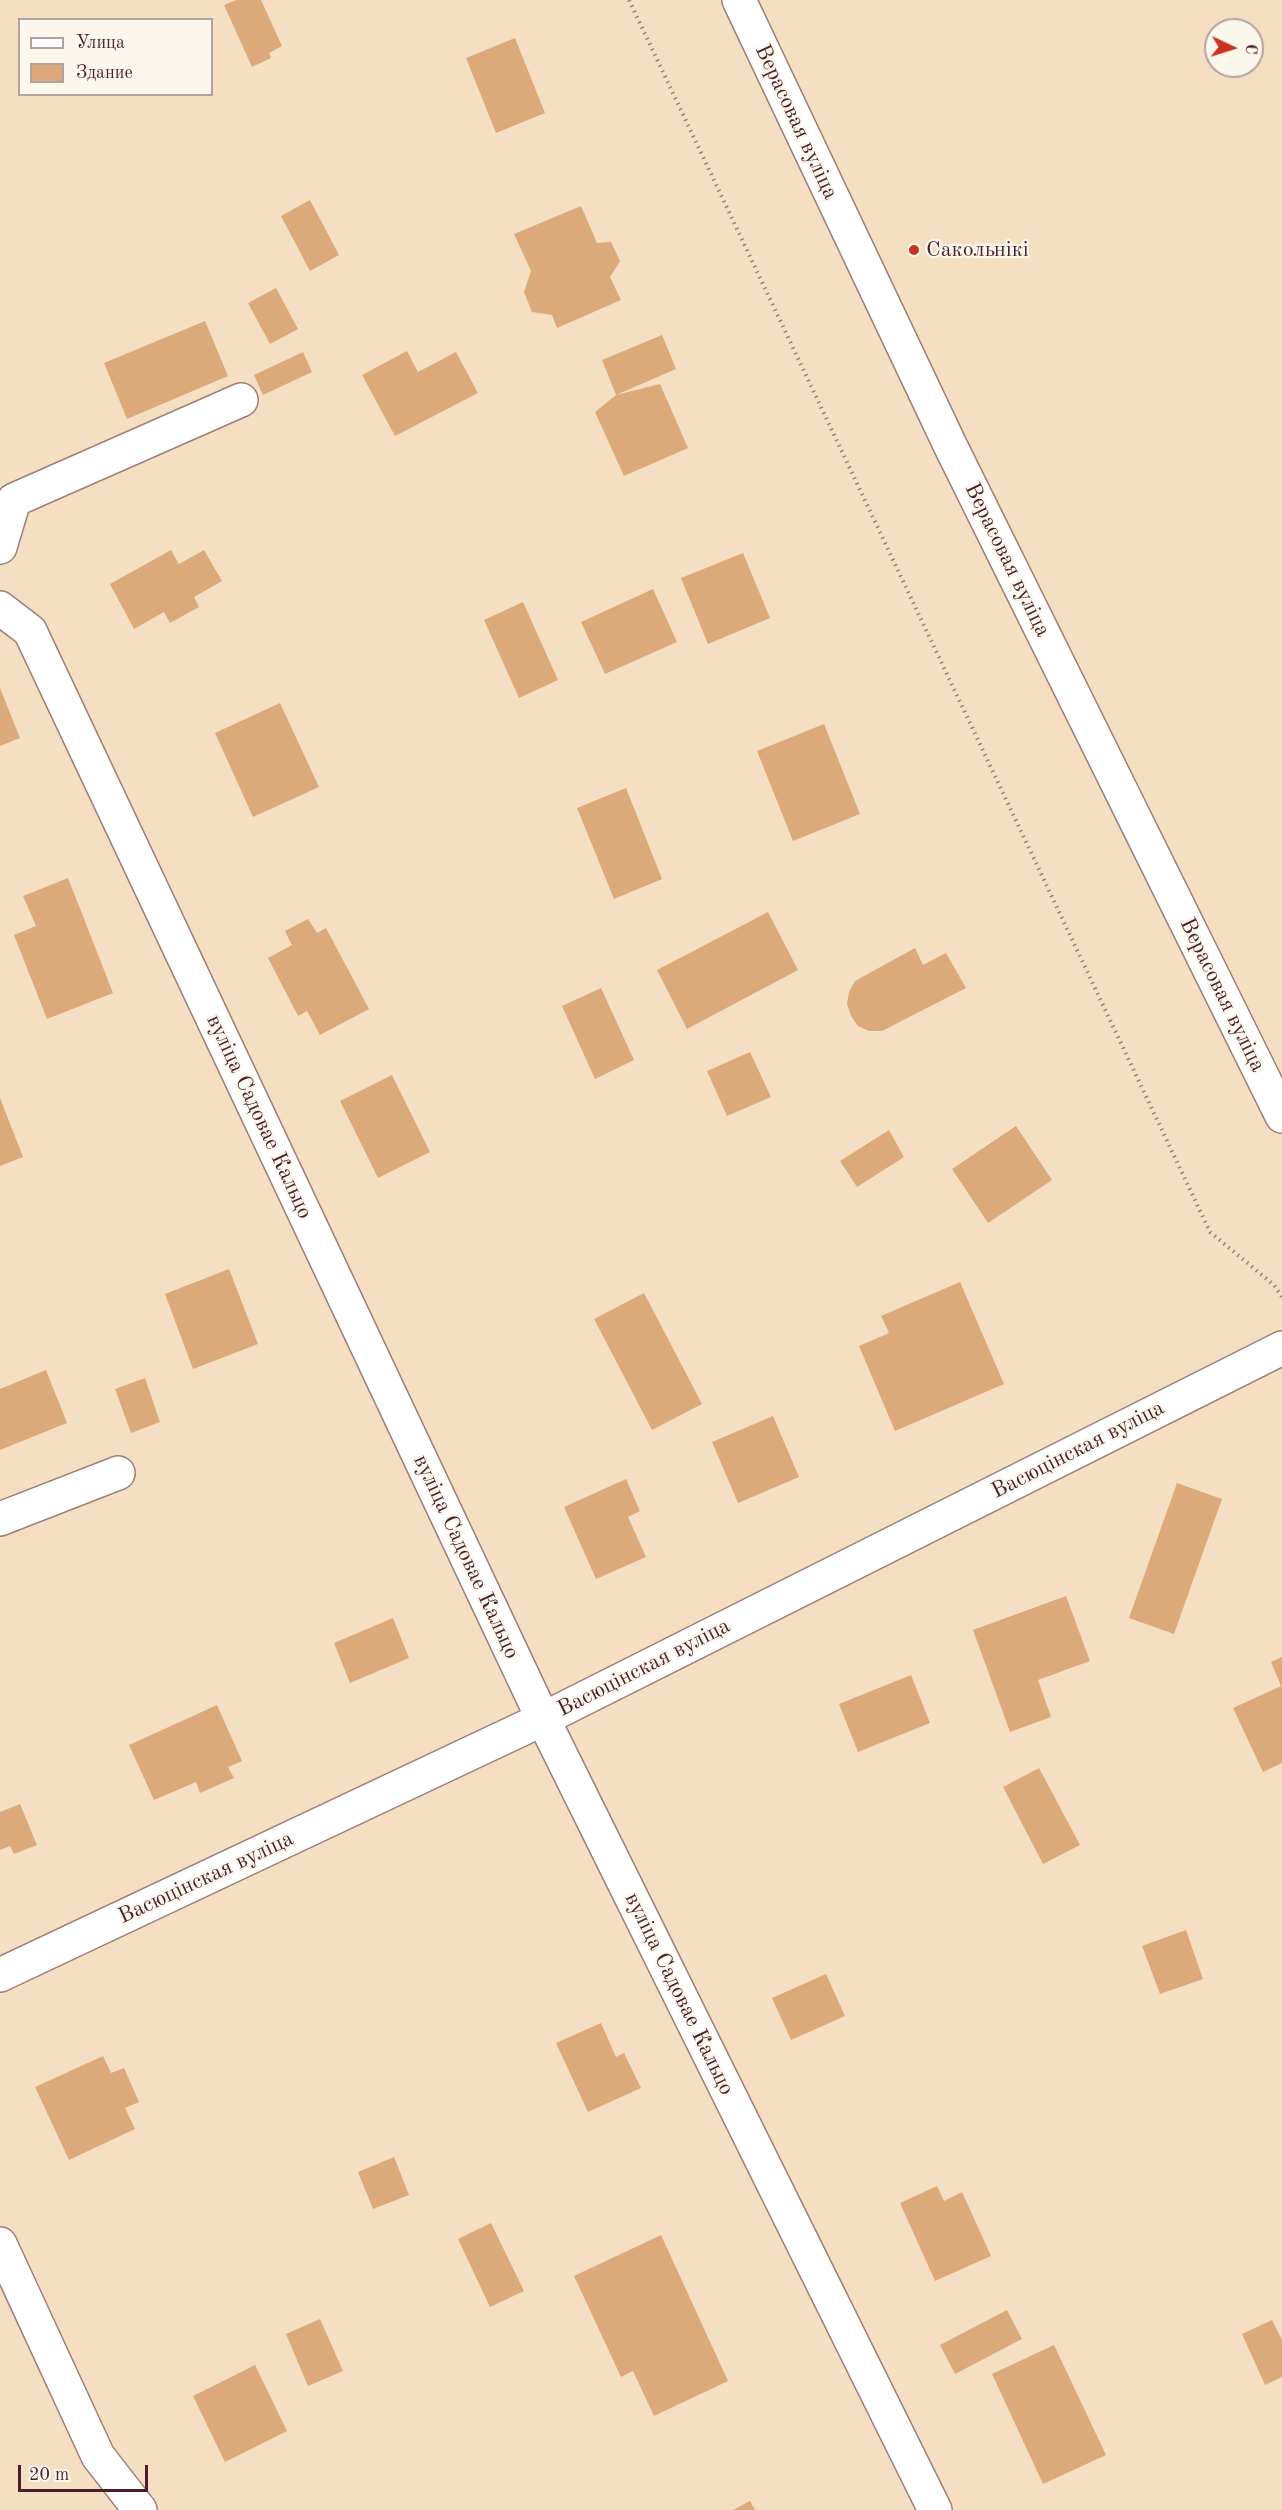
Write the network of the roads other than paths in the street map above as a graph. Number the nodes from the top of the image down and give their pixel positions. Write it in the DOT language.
graph roads {
  1 [pos="739,0"];
  2 [pos="241,400"];
  3 [pos="0,547"];
  4 [pos="0,608"];
  5 [pos="1282,1116"];
  6 [pos="1282,1348"];
  7 [pos="118,1473"];
  8 [pos="0,1519"];
  9 [pos="543,1719"];
  10 [pos="0,1975"];
  11 [pos="0,2244"];
  12 [pos="140,2510"];
  13 [pos="935,2510"];
  1 -- 5 [label="street, Верасовая вуліца"];
  2 -- 3 [label="street"];
  4 -- 9 [label="street, вуліца Садовае Кальцо"];
  6 -- 9 [label="street, Васюцінская вуліца"];
  7 -- 8 [label="street"];
  9 -- 10 [label="street, Васюцінская вуліца"];
  9 -- 13 [label="street, вуліца Садовае Кальцо"];
  11 -- 12 [label="street"];
}
